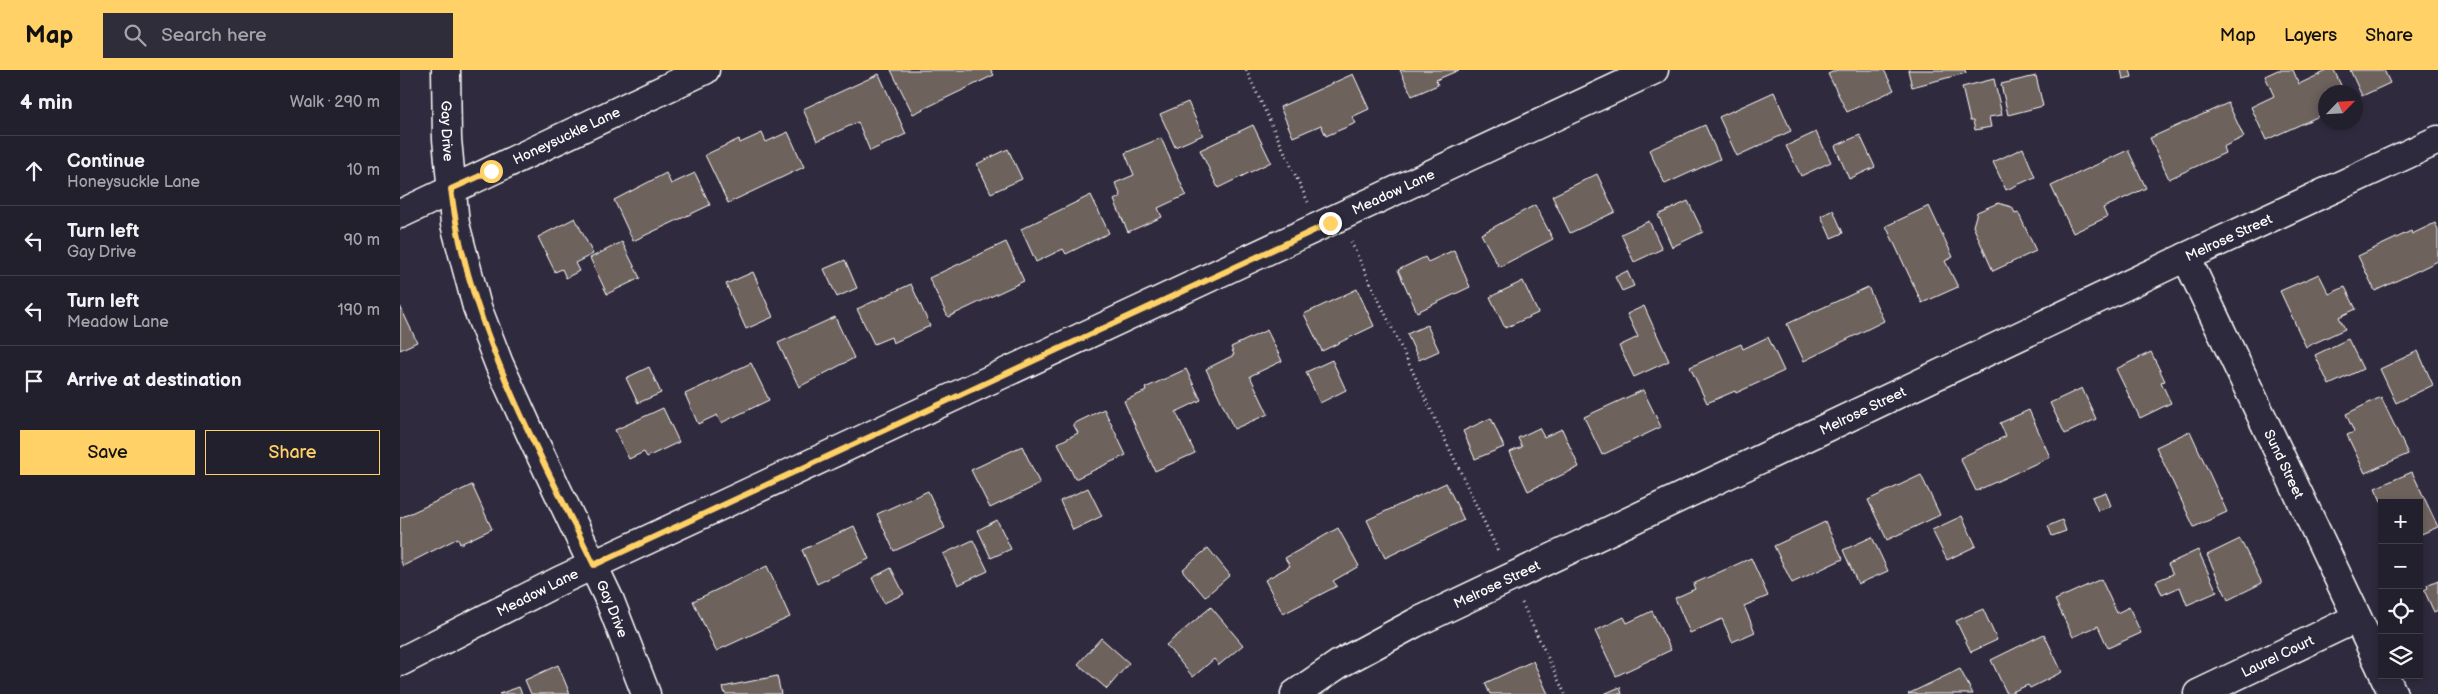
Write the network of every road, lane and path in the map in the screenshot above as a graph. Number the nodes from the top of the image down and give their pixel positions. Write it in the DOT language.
graph roads {
  1 [pos="446,70"];
  2 [pos="705,70"];
  3 [pos="1246,70"];
  4 [pos="1654,70"];
  5 [pos="2438,140"];
  6 [pos="451,189"];
  7 [pos="1309,205"];
  8 [pos="400,214"];
  9 [pos="1348,238"];
  10 [pos="2186,256"];
  11 [pos="1500,556"];
  12 [pos="594,565"];
  13 [pos="1520,600"];
  14 [pos="2357,618"];
  15 [pos="400,662"];
  16 [pos="2378,662"];
  17 [pos="2386,679"];
  18 [pos="646,694"];
  19 [pos="1295,694"];
  20 [pos="1565,694"];
  21 [pos="2198,694"];
  22 [pos="2393,694"];
  1 -- 6 [label="street, Gay Drive"];
  2 -- 6 [label="street, Honeysuckle Lane"];
  3 -- 7 [label="path"];
  4 -- 12 [label="street, Meadow Lane"];
  5 -- 10 [label="street, Melrose Street"];
  6 -- 8 [label="street, Honeysuckle Lane"];
  6 -- 12 [label="street, Gay Drive"];
  9 -- 11 [label="path"];
  10 -- 14 [label="street, Sund Street"];
  10 -- 19 [label="street, Melrose Street"];
  12 -- 15 [label="street, Meadow Lane"];
  12 -- 18 [label="street, Gay Drive"];
  13 -- 20 [label="path"];
  14 -- 16 [label="street, Sund Street"];
  14 -- 21 [label="street, Laurel Court"];
  17 -- 22 [label="street"];
}
